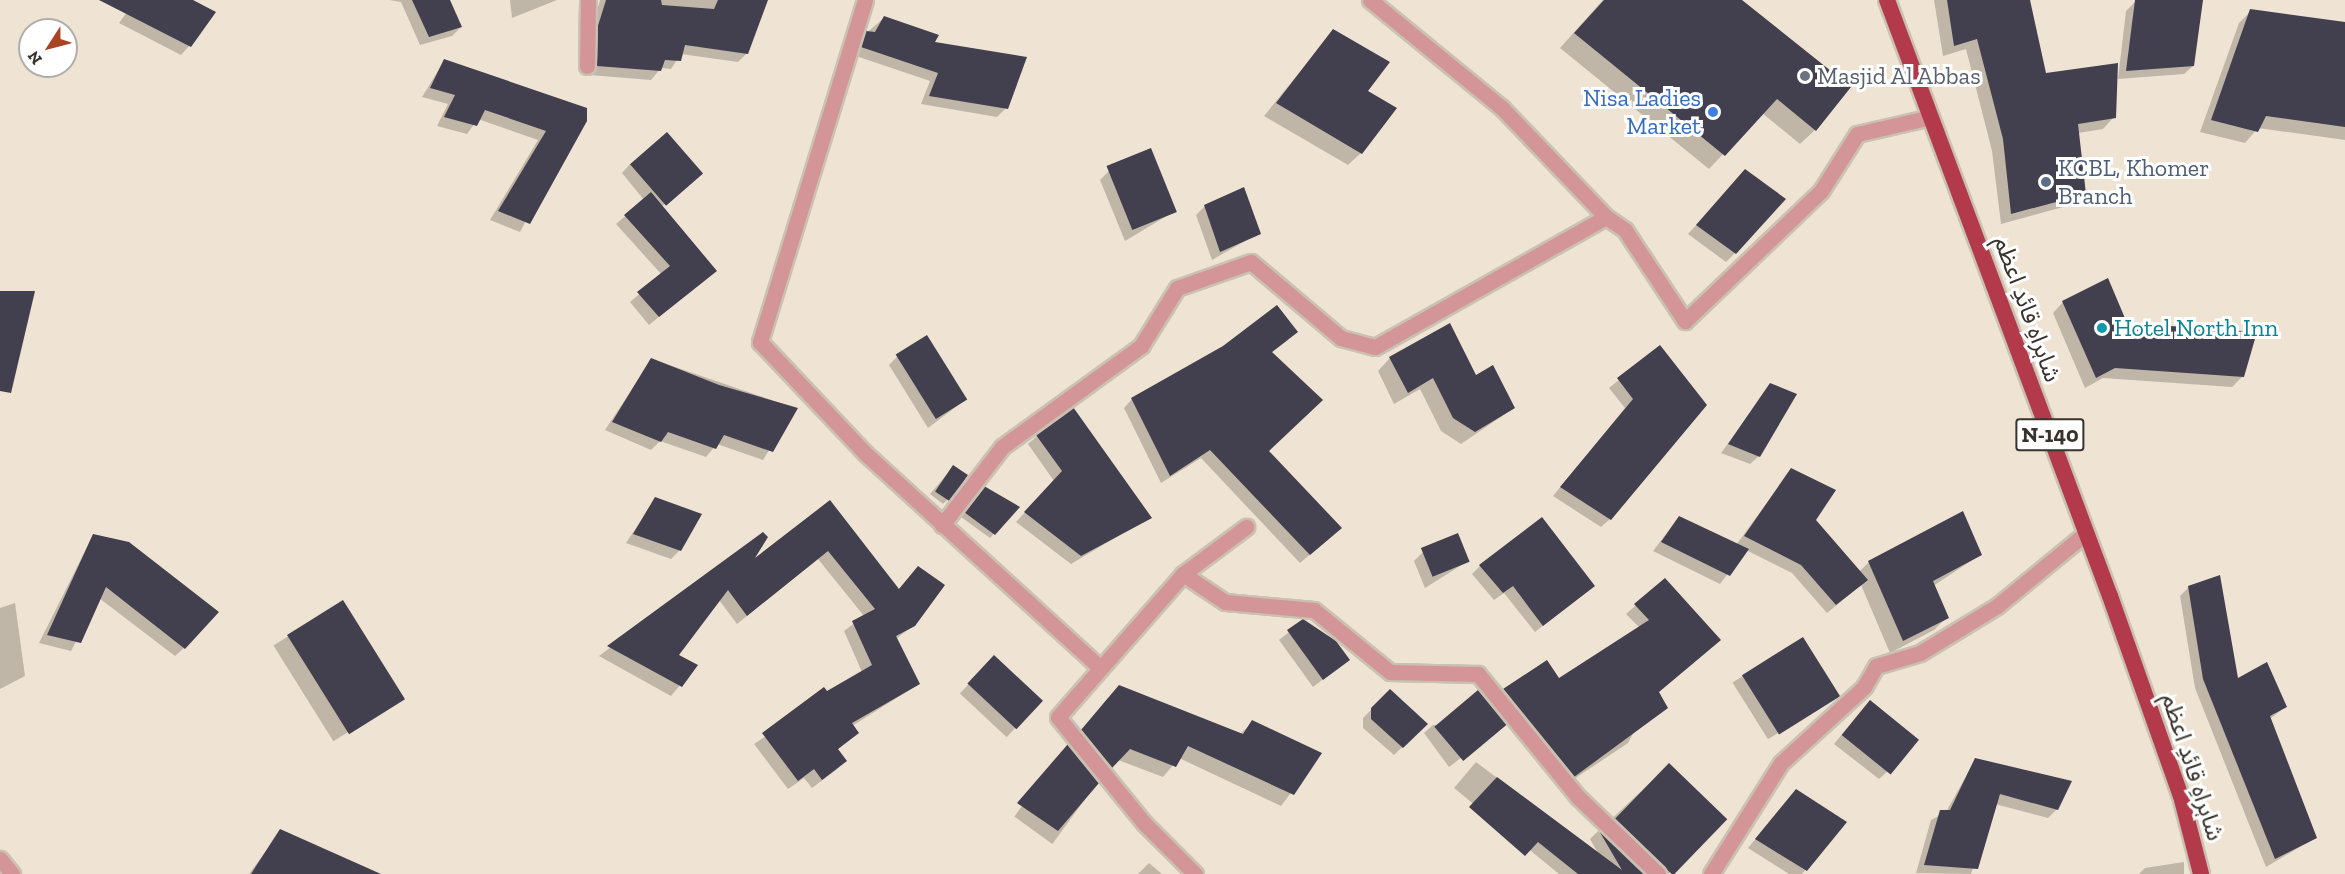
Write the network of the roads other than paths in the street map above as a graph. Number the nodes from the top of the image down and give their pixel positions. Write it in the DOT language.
graph roads {
  1 [pos="588,0"];
  2 [pos="864,0"];
  3 [pos="1370,0"];
  4 [pos="1887,0"];
  5 [pos="587,66"];
  6 [pos="1931,117"];
  7 [pos="1606,217"];
  8 [pos="942,525"];
  9 [pos="1246,527"];
  10 [pos="2086,533"];
  11 [pos="1183,574"];
  12 [pos="1100,668"];
  13 [pos="0,859"];
  14 [pos="12,874"];
  15 [pos="1195,874"];
  16 [pos="1659,874"];
  17 [pos="1711,874"];
  18 [pos="2201,874"];
  1 -- 5 [label="street"];
  2 -- 8 [label="street"];
  3 -- 7 [label="street"];
  4 -- 6 [label="highway, شاہراہِ قائدِ اعظم / N-140"];
  6 -- 7 [label="street"];
  6 -- 10 [label="highway, شاہراہِ قائدِ اعظم / N-140"];
  7 -- 8 [label="street"];
  8 -- 12 [label="street"];
  9 -- 11 [label="street"];
  10 -- 17 [label="street"];
  10 -- 18 [label="highway, شاہراہِ قائدِ اعظم / N-140"];
  11 -- 12 [label="street"];
  11 -- 16 [label="street"];
  12 -- 15 [label="street"];
  13 -- 14 [label="street"];
}
